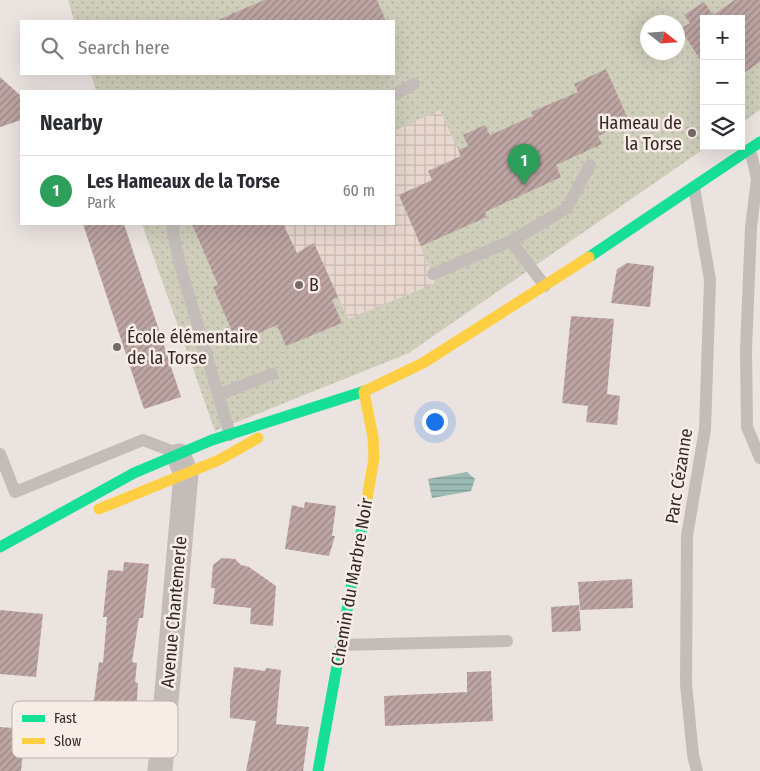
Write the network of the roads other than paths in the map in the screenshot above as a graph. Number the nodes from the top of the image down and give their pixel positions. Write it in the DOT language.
graph roads {
  1 [pos="414,84"];
  2 [pos="395,94"];
  3 [pos="755,146"];
  4 [pos="590,165"];
  5 [pos="694,187"];
  6 [pos="174,225"];
  7 [pos="511,241"];
  8 [pos="433,274"];
  9 [pos="545,286"];
  10 [pos="272,374"];
  11 [pos="364,392"];
  12 [pos="218,394"];
  13 [pos="309,411"];
  14 [pos="230,435"];
  15 [pos="0,454"];
  16 [pos="760,458"];
  17 [pos="182,464"];
  18 [pos="0,548"];
  19 [pos="507,641"];
  20 [pos="340,645"];
  21 [pos="165,701"];
  22 [pos="161,758"];
  23 [pos="160,771"];
  24 [pos="318,771"];
  25 [pos="697,771"];
  1 -- 2 [label="lane"];
  3 -- 5 [label="street"];
  3 -- 16 [label="lane"];
  4 -- 7 [label="lane"];
  5 -- 9 [label="street"];
  5 -- 25 [label="lane, Parc Cézanne"];
  6 -- 12 [label="lane"];
  7 -- 8 [label="lane"];
  7 -- 9 [label="lane"];
  9 -- 11 [label="street"];
  10 -- 12 [label="lane"];
  11 -- 13 [label="street"];
  11 -- 20 [label="street, Chemin du Marbre Noir"];
  12 -- 14 [label="lane"];
  13 -- 14 [label="street"];
  13 -- 17 [label="street"];
  14 -- 17 [label="street"];
  15 -- 17 [label="lane"];
  17 -- 18 [label="street"];
  17 -- 18 [label="street"];
  17 -- 21 [label="street, Avenue Chantemerle"];
  19 -- 20 [label="lane"];
  20 -- 24 [label="street, Chemin du Marbre Noir"];
  22 -- 23 [label="street, Avenue Chantemerle"];
}
